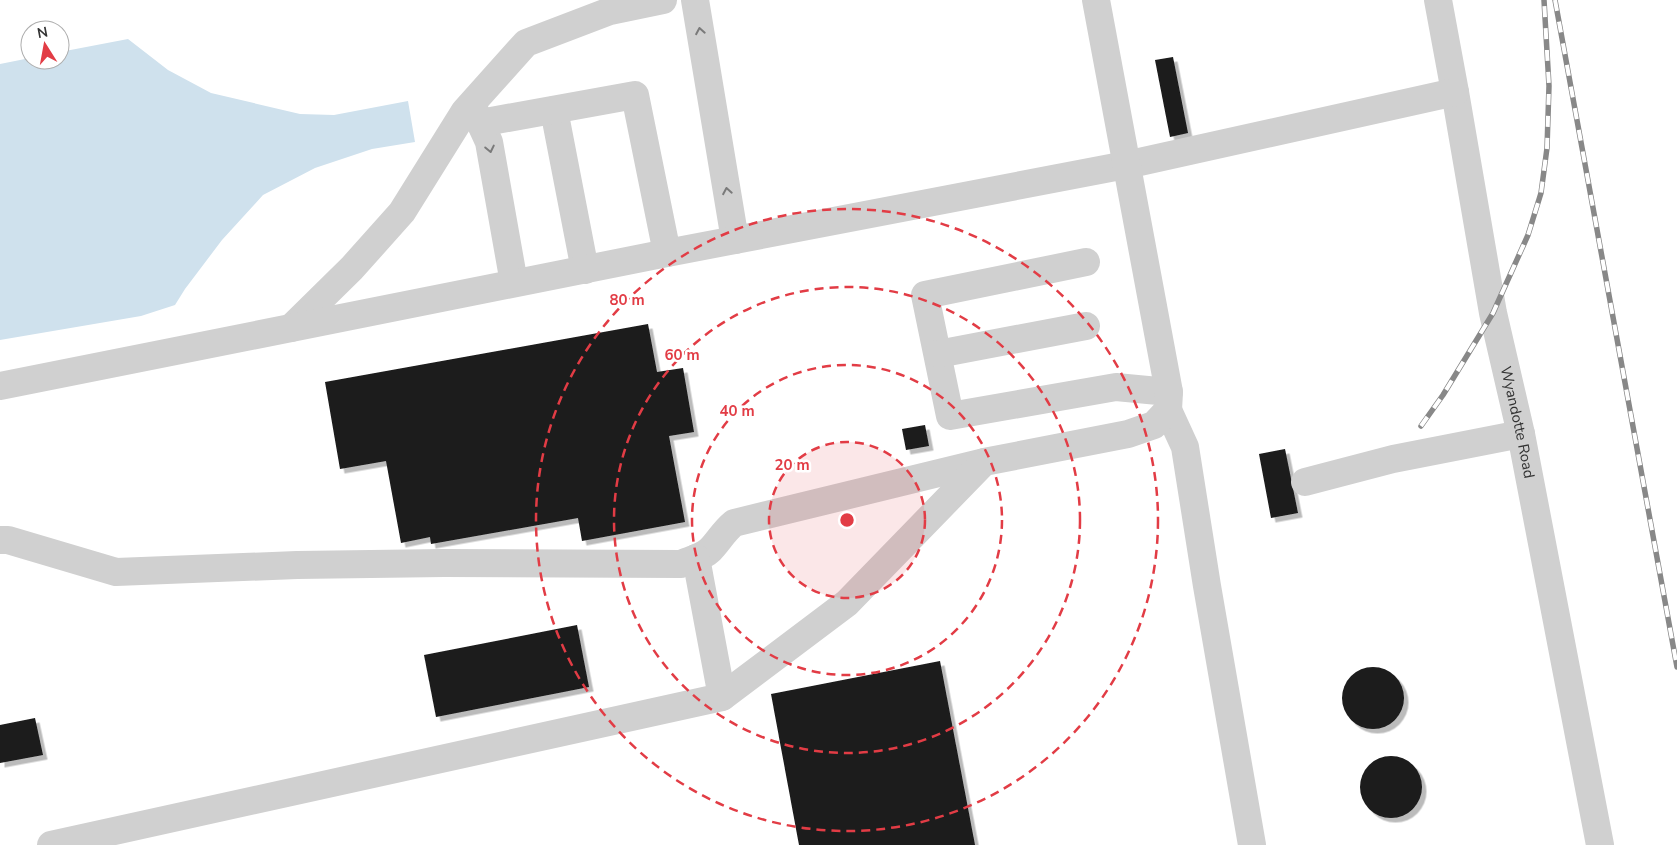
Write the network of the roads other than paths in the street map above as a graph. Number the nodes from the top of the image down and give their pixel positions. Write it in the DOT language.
graph roads {
  1 [pos="663,0"];
  2 [pos="695,0"];
  3 [pos="1096,0"];
  4 [pos="1438,0"];
  5 [pos="1456,92"];
  6 [pos="554,110"];
  7 [pos="476,113"];
  8 [pos="1126,164"];
  9 [pos="735,240"];
  10 [pos="667,253"];
  11 [pos="1086,262"];
  12 [pos="585,270"];
  13 [pos="514,283"];
  14 [pos="1086,326"];
  15 [pos="291,328"];
  16 [pos="938,354"];
  17 [pos="0,386"];
  18 [pos="1168,401"];
  19 [pos="1521,434"];
  20 [pos="984,462"];
  21 [pos="1305,482"];
  22 [pos="0,540"];
  23 [pos="696,558"];
  24 [pos="722,697"];
  25 [pos="52,845"];
  26 [pos="1252,845"];
  27 [pos="1600,845"];
  1 -- 7 [label="street"];
  9 -- 2 [label="street, one-way"];
  3 -- 8 [label="street"];
  4 -- 5 [label="street, Wyandotte Road"];
  5 -- 8 [label="street"];
  5 -- 19 [label="street, Wyandotte Road"];
  6 -- 7 [label="street"];
  6 -- 10 [label="street"];
  6 -- 12 [label="street"];
  7 -- 13 [label="street, one-way"];
  7 -- 15 [label="street"];
  8 -- 9 [label="street"];
  8 -- 18 [label="street"];
  9 -- 10 [label="street"];
  10 -- 12 [label="street"];
  11 -- 16 [label="street"];
  12 -- 13 [label="street"];
  13 -- 15 [label="street"];
  14 -- 16 [label="street"];
  15 -- 17 [label="street"];
  16 -- 18 [label="street"];
  18 -- 20 [label="street"];
  18 -- 26 [label="street"];
  19 -- 21 [label="street"];
  19 -- 27 [label="street, Wyandotte Road"];
  20 -- 23 [label="street"];
  20 -- 24 [label="street"];
  22 -- 23 [label="street"];
  23 -- 24 [label="street"];
  24 -- 25 [label="street"];
}
